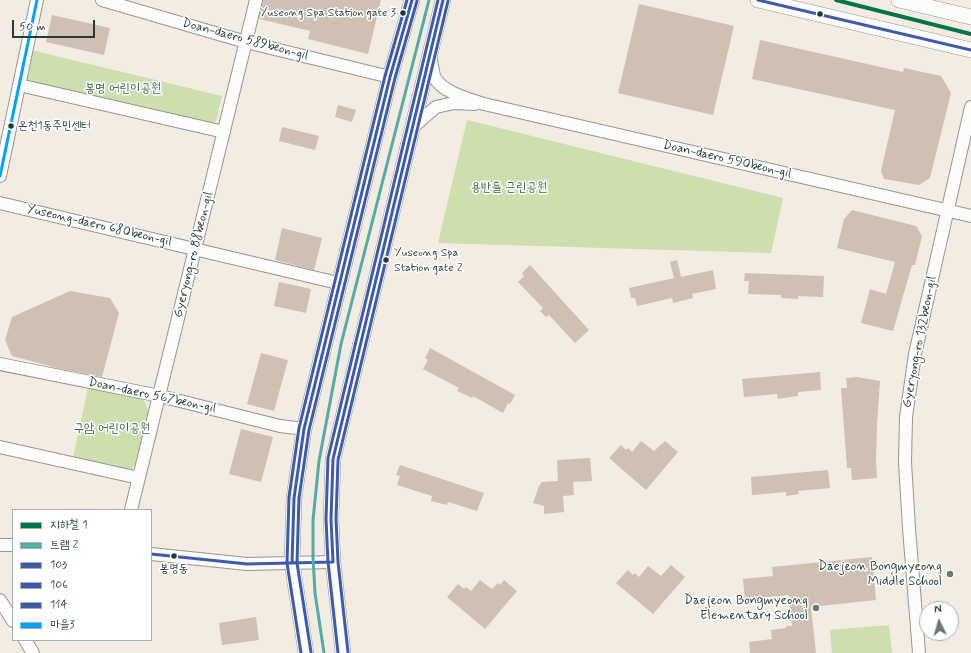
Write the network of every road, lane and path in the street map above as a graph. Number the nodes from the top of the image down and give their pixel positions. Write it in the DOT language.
graph roads {
  1 [pos="37,0"];
  2 [pos="102,0"];
  3 [pos="256,0"];
  4 [pos="412,0"];
  5 [pos="443,0"];
  6 [pos="758,0"];
  7 [pos="899,0"];
  8 [pos="971,17"];
  9 [pos="246,42"];
  10 [pos="971,50"];
  11 [pos="430,55"];
  12 [pos="390,77"];
  13 [pos="19,85"];
  14 [pos="484,104"];
  15 [pos="971,107"];
  16 [pos="412,127"];
  17 [pos="224,132"];
  18 [pos="0,176"];
  19 [pos="0,203"];
  20 [pos="947,210"];
  21 [pos="971,216"];
  22 [pos="196,249"];
  23 [pos="338,283"];
  24 [pos="0,364"];
  25 [pos="160,396"];
  26 [pos="304,429"];
  27 [pos="0,447"];
  28 [pos="139,478"];
  29 [pos="131,509"];
  30 [pos="0,545"];
  31 [pos="12,545"];
  32 [pos="152,554"];
  33 [pos="333,562"];
  34 [pos="292,563"];
  35 [pos="0,600"];
  36 [pos="12,619"];
  37 [pos="26,641"];
  38 [pos="32,653"];
  39 [pos="306,653"];
  40 [pos="343,653"];
  41 [pos="919,653"];
  1 -- 13 [label="street"];
  2 -- 9 [label="street, Doan-daero 589beon-gil"];
  3 -- 9 [label="street, Gyeryong-ro 88beon-gil"];
  4 -- 12 [label="main road"];
  5 -- 11 [label="main road"];
  6 -- 10 [label="main road"];
  7 -- 8 [label="main road"];
  9 -- 12 [label="street, Doan-daero 589beon-gil"];
  9 -- 17 [label="street, Gyeryong-ro 88beon-gil"];
  11 -- 14 [label="street"];
  11 -- 16 [label="main road"];
  12 -- 23 [label="main road"];
  13 -- 17 [label="street"];
  13 -- 18 [label="street"];
  14 -- 16 [label="street"];
  14 -- 20 [label="street, Doan-daero 590beon-gil"];
  15 -- 20 [label="street, Gyeryong-ro 132beon-gil"];
  16 -- 33 [label="main road"];
  17 -- 22 [label="street, Gyeryong-ro 88beon-gil"];
  19 -- 22 [label="street, Yuseong-daero 680beon-gil"];
  20 -- 21 [label="street, Doan-daero 590beon-gil"];
  20 -- 41 [label="street, Gyeryong-ro 132beon-gil"];
  22 -- 23 [label="street, Yuseong-daero 680beon-gil"];
  22 -- 25 [label="street, Gyeryong-ro 88beon-gil"];
  23 -- 26 [label="main road"];
  24 -- 25 [label="street, Doan-daero 567beon-gil"];
  25 -- 26 [label="street, Doan-daero 567beon-gil"];
  25 -- 28 [label="street, Gyeryong-ro 88beon-gil"];
  26 -- 34 [label="main road"];
  27 -- 28 [label="street"];
  28 -- 29 [label="street, Gyeryong-ro 88beon-gil"];
  30 -- 31 [label="street"];
  32 -- 34 [label="street"];
  33 -- 34 [label="street"];
  33 -- 40 [label="main road"];
  34 -- 39 [label="main road"];
  35 -- 36 [label="street"];
  37 -- 38 [label="street"];
}
